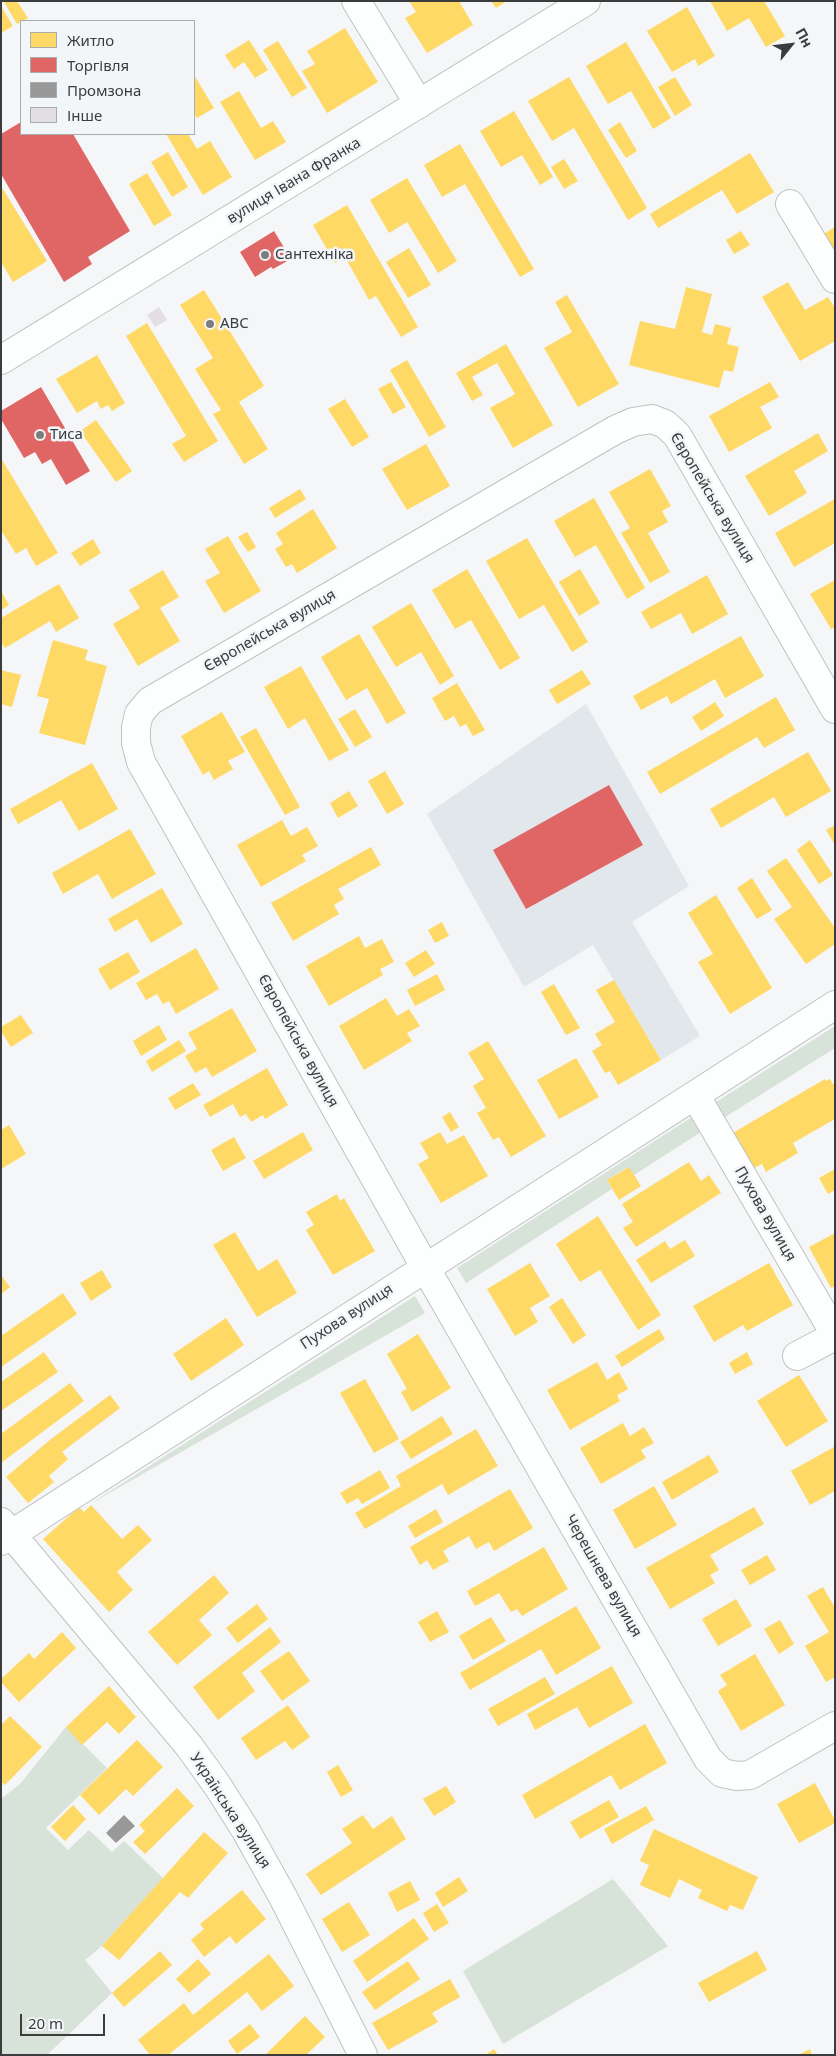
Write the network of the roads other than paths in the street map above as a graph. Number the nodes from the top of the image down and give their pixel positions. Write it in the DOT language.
graph roads {
  1 [pos="356,1"];
  2 [pos="586,1"];
  3 [pos="419,104"];
  4 [pos="790,204"];
  5 [pos="835,280"];
  6 [pos="1,360"];
  7 [pos="835,709"];
  8 [pos="835,1005"];
  9 [pos="694,1094"];
  10 [pos="426,1267"];
  11 [pos="835,1335"];
  12 [pos="797,1356"];
  13 [pos="4,1532"];
  14 [pos="835,1726"];
  15 [pos="363,2055"];
  1 -- 3 [label="street"];
  2 -- 3 [label="street, вулиця Івана Франка"];
  3 -- 6 [label="street, вулиця Івана Франка"];
  4 -- 5 [label="street"];
  7 -- 10 [label="street, Європейська вулиця"];
  8 -- 9 [label="street, Пухова вулиця"];
  9 -- 10 [label="street, Пухова вулиця"];
  9 -- 11 [label="street, Пухова вулиця"];
  10 -- 13 [label="street, Пухова вулиця"];
  10 -- 14 [label="street, Черешнева вулиця"];
  11 -- 12 [label="street"];
  13 -- 15 [label="street, Українська вулиця"];
}
